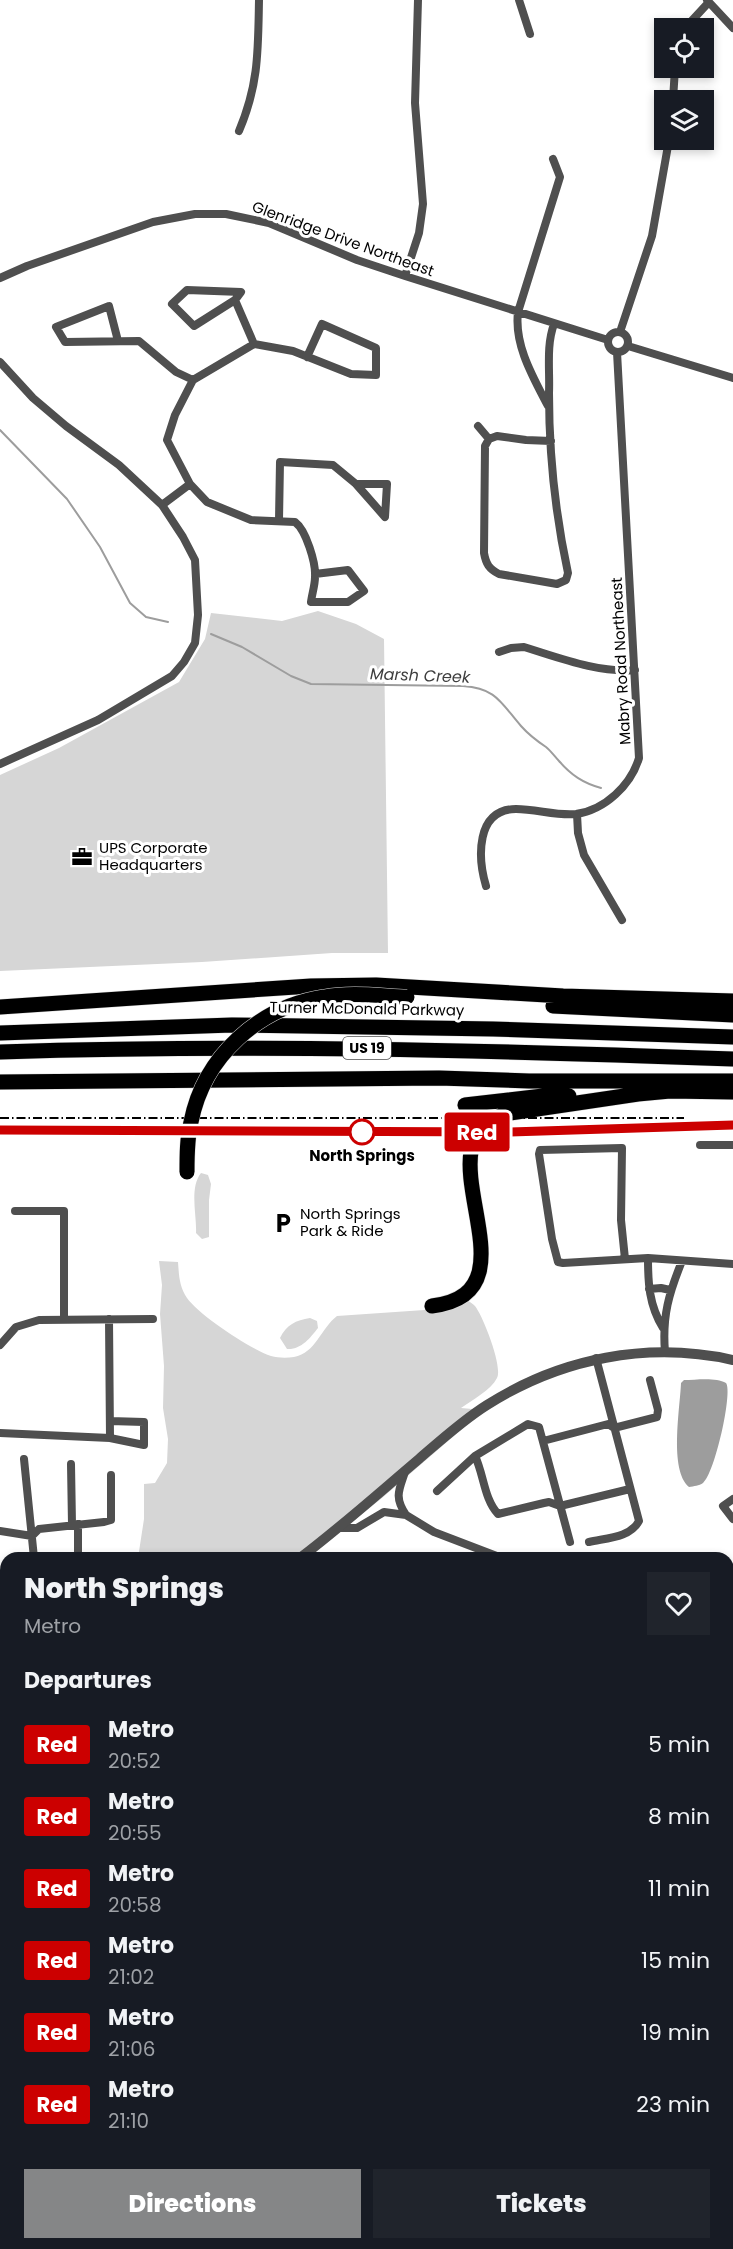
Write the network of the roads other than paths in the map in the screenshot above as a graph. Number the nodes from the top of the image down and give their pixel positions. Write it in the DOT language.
graph roads {
  1 [pos="260,0"];
  2 [pos="418,0"];
  3 [pos="519,0"];
  4 [pos="708,1"];
  5 [pos="694,18"];
  6 [pos="733,28"];
  7 [pos="530,34"];
  8 [pos="238,131"];
  9 [pos="667,150"];
  10 [pos="553,159"];
  11 [pos="405,276"];
  12 [pos="0,278"];
  13 [pos="235,300"];
  14 [pos="518,312"];
  15 [pos="554,324"];
  16 [pos="620,332"];
  17 [pos="608,340"];
  18 [pos="118,341"];
  19 [pos="254,344"];
  20 [pos="628,346"];
  21 [pos="617,352"];
  22 [pos="307,357"];
  23 [pos="0,362"];
  24 [pos="733,378"];
  25 [pos="193,380"];
  26 [pos="548,406"];
  27 [pos="478,426"];
  28 [pos="489,439"];
  29 [pos="551,441"];
  30 [pos="190,484"];
  31 [pos="356,484"];
  32 [pos="162,505"];
  33 [pos="279,520"];
  34 [pos="486,563"];
  35 [pos="475,567"];
  36 [pos="315,574"];
  37 [pos="499,652"];
  38 [pos="635,670"];
  39 [pos="0,764"];
  40 [pos="577,814"];
  41 [pos="486,886"];
  42 [pos="622,920"];
  43 [pos="733,1001"];
  44 [pos="0,1007"];
  45 [pos="733,1015"];
  46 [pos="0,1033"];
  47 [pos="733,1037"];
  48 [pos="0,1052"];
  49 [pos="733,1059"];
  50 [pos="733,1081"];
  51 [pos="0,1082"];
  52 [pos="733,1092"];
  53 [pos="638,1094"];
  54 [pos="465,1106"];
  55 [pos="700,1145"];
  56 [pos="733,1145"];
  57 [pos="733,1152"];
  58 [pos="187,1172"];
  59 [pos="15,1211"];
  60 [pos="648,1258"];
  61 [pos="625,1259"];
  62 [pos="682,1261"];
  63 [pos="733,1264"];
  64 [pos="649,1289"];
  65 [pos="670,1290"];
  66 [pos="432,1306"];
  67 [pos="666,1306"];
  68 [pos="652,1308"];
  69 [pos="109,1319"];
  70 [pos="153,1319"];
  71 [pos="64,1320"];
  72 [pos="663,1328"];
  73 [pos="0,1344"];
  74 [pos="665,1352"];
  75 [pos="596,1358"];
  76 [pos="733,1360"];
  77 [pos="650,1380"];
  78 [pos="110,1420"];
  79 [pos="614,1428"];
  80 [pos="0,1433"];
  81 [pos="110,1438"];
  82 [pos="543,1441"];
  83 [pos="475,1456"];
  84 [pos="24,1459"];
  85 [pos="71,1464"];
  86 [pos="405,1470"];
  87 [pos="111,1475"];
  88 [pos="630,1489"];
  89 [pos="437,1491"];
  90 [pos="733,1499"];
  91 [pos="560,1506"];
  92 [pos="406,1515"];
  93 [pos="733,1519"];
  94 [pos="75,1524"];
  95 [pos="338,1528"];
  96 [pos="0,1531"];
  97 [pos="32,1536"];
  98 [pos="570,1542"];
  99 [pos="589,1542"];
  100 [pos="33,1552"];
  101 [pos="77,1552"];
  102 [pos="308,1552"];
  103 [pos="486,1552"];
  1 -- 8 [label="street"];
  2 -- 11 [label="street"];
  3 -- 7 [label="street"];
  4 -- 5 [label="street"];
  4 -- 6 [label="street"];
  9 -- 16 [label="street"];
  10 -- 14 [label="street"];
  11 -- 12 [label="street, Glenridge Drive Northeast"];
  11 -- 14 [label="street, Glenridge Drive Northeast"];
  13 -- 13 [label="street"];
  13 -- 19 [label="street"];
  14 -- 15 [label="street, Glenridge Drive Northeast"];
  14 -- 26 [label="street"];
  15 -- 17 [label="street, Glenridge Drive Northeast"];
  15 -- 26 [label="street"];
  16 -- 17 [label="street"];
  16 -- 20 [label="street"];
  17 -- 21 [label="street"];
  18 -- 18 [label="street"];
  18 -- 25 [label="street"];
  19 -- 22 [label="street"];
  19 -- 25 [label="street"];
  20 -- 21 [label="street"];
  20 -- 24 [label="street"];
  21 -- 38 [label="street, Mabry Road Northeast"];
  22 -- 22 [label="street"];
  23 -- 32 [label="street"];
  25 -- 30 [label="street"];
  26 -- 29 [label="street"];
  27 -- 28 [label="street"];
  28 -- 29 [label="street"];
  28 -- 34 [label="street"];
  29 -- 34 [label="street"];
  30 -- 32 [label="street"];
  30 -- 33 [label="street"];
  31 -- 31 [label="street"];
  31 -- 33 [label="street"];
  32 -- 39 [label="street"];
  33 -- 36 [label="street"];
  34 -- 35 [label="street"];
  36 -- 36 [label="street"];
  37 -- 38 [label="street"];
  38 -- 40 [label="street, Mabry Road Northeast"];
  40 -- 41 [label="street, Mabry Road Northeast"];
  40 -- 42 [label="street"];
  43 -- 44 [label="highway"];
  45 -- 58 [label="highway, bridge"];
  46 -- 47 [label="highway, Turner McDonald Parkway / US 19"];
  48 -- 49 [label="highway, US 19"];
  50 -- 51 [label="highway"];
  52 -- 53 [label="highway"];
  53 -- 54 [label="highway"];
  53 -- 66 [label="highway"];
  55 -- 56 [label="street"];
  56 -- 57 [label="street"];
  59 -- 71 [label="street"];
  60 -- 61 [label="street"];
  60 -- 62 [label="street"];
  60 -- 64 [label="street"];
  61 -- 61 [label="street"];
  62 -- 63 [label="street"];
  62 -- 65 [label="street"];
  64 -- 65 [label="street"];
  64 -- 68 [label="street"];
  65 -- 67 [label="street"];
  67 -- 68 [label="street"];
  67 -- 72 [label="street"];
  68 -- 72 [label="street"];
  69 -- 70 [label="street"];
  69 -- 71 [label="street"];
  69 -- 78 [label="street"];
  71 -- 73 [label="street"];
  72 -- 74 [label="street"];
  74 -- 75 [label="street"];
  74 -- 76 [label="street"];
  75 -- 79 [label="street"];
  75 -- 86 [label="street"];
  77 -- 79 [label="street"];
  78 -- 81 [label="street"];
  78 -- 81 [label="street"];
  79 -- 82 [label="street"];
  79 -- 88 [label="street"];
  80 -- 81 [label="street"];
  82 -- 83 [label="street"];
  82 -- 91 [label="street"];
  83 -- 89 [label="street"];
  83 -- 91 [label="street"];
  84 -- 97 [label="street"];
  85 -- 94 [label="street"];
  86 -- 92 [label="street"];
  86 -- 95 [label="street"];
  87 -- 94 [label="street"];
  88 -- 91 [label="street"];
  88 -- 99 [label="street"];
  90 -- 93 [label="street"];
  91 -- 98 [label="street"];
  92 -- 95 [label="street"];
  92 -- 103 [label="street"];
  94 -- 97 [label="street"];
  94 -- 101 [label="street"];
  95 -- 102 [label="street"];
  96 -- 97 [label="street"];
  97 -- 100 [label="street"];
}
